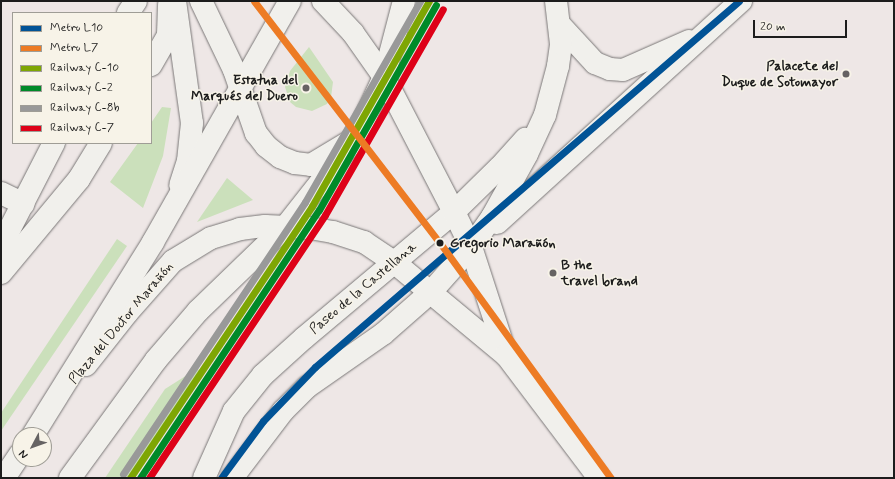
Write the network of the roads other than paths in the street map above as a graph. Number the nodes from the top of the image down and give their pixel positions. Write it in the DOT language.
graph roads {
  1 [pos="136,1"];
  2 [pos="169,1"];
  3 [pos="175,1"];
  4 [pos="201,1"];
  5 [pos="290,1"];
  6 [pos="323,1"];
  7 [pos="404,1"];
  8 [pos="556,1"];
  9 [pos="742,1"];
  10 [pos="129,12"];
  11 [pos="559,24"];
  12 [pos="701,37"];
  13 [pos="152,63"];
  14 [pos="384,77"];
  15 [pos="241,91"];
  16 [pos="545,115"];
  17 [pos="356,137"];
  18 [pos="54,144"];
  19 [pos="100,144"];
  20 [pos="1,193"];
  21 [pos="24,204"];
  22 [pos="171,210"];
  23 [pos="454,212"];
  24 [pos="286,226"];
  25 [pos="1,246"];
  26 [pos="471,247"];
  27 [pos="395,263"];
  28 [pos="1,273"];
  29 [pos="431,292"];
  30 [pos="506,355"];
  31 [pos="54,405"];
  32 [pos="39,427"];
  33 [pos="12,466"];
  34 [pos="4,478"];
  35 [pos="70,478"];
  36 [pos="204,478"];
  37 [pos="232,478"];
  38 [pos="599,478"];
  1 -- 10 [label="main road"];
  2 -- 13 [label="main road"];
  3 -- 22 [label="main road"];
  4 -- 15 [label="main road"];
  5 -- 15 [label="main road"];
  6 -- 14 [label="main road"];
  7 -- 14 [label="main road"];
  8 -- 11 [label="main road, Paseo de la Castellana"];
  9 -- 12 [label="main road"];
  11 -- 12 [label="main road"];
  11 -- 16 [label="main road, Paseo de la Castellana"];
  12 -- 26 [label="main road"];
  14 -- 17 [label="main road"];
  14 -- 23 [label="main road"];
  15 -- 17 [label="main road"];
  15 -- 22 [label="main road"];
  16 -- 23 [label="main road, Paseo de la Castellana"];
  16 -- 26 [label="main road, Paseo de la Castellana"];
  17 -- 24 [label="main road"];
  18 -- 21 [label="main road"];
  19 -- 28 [label="main road"];
  20 -- 21 [label="main road"];
  21 -- 25 [label="main road"];
  22 -- 31 [label="main road"];
  23 -- 26 [label="main road"];
  23 -- 27 [label="main road, Paseo de la Castellana"];
  24 -- 27 [label="main road, Plaza del Doctor Marañón"];
  24 -- 31 [label="main road, Plaza del Doctor Marañón"];
  24 -- 35 [label="main road"];
  26 -- 29 [label="main road, Paseo de la Castellana"];
  26 -- 30 [label="main road"];
  27 -- 29 [label="main road, Plaza del Doctor Marañón"];
  27 -- 36 [label="main road, Paseo de la Castellana"];
  29 -- 30 [label="main road, Plaza del Doctor Marañón"];
  29 -- 37 [label="main road, Paseo de la Castellana"];
  30 -- 38 [label="main road"];
  31 -- 32 [label="main road"];
  33 -- 34 [label="main road"];
}
